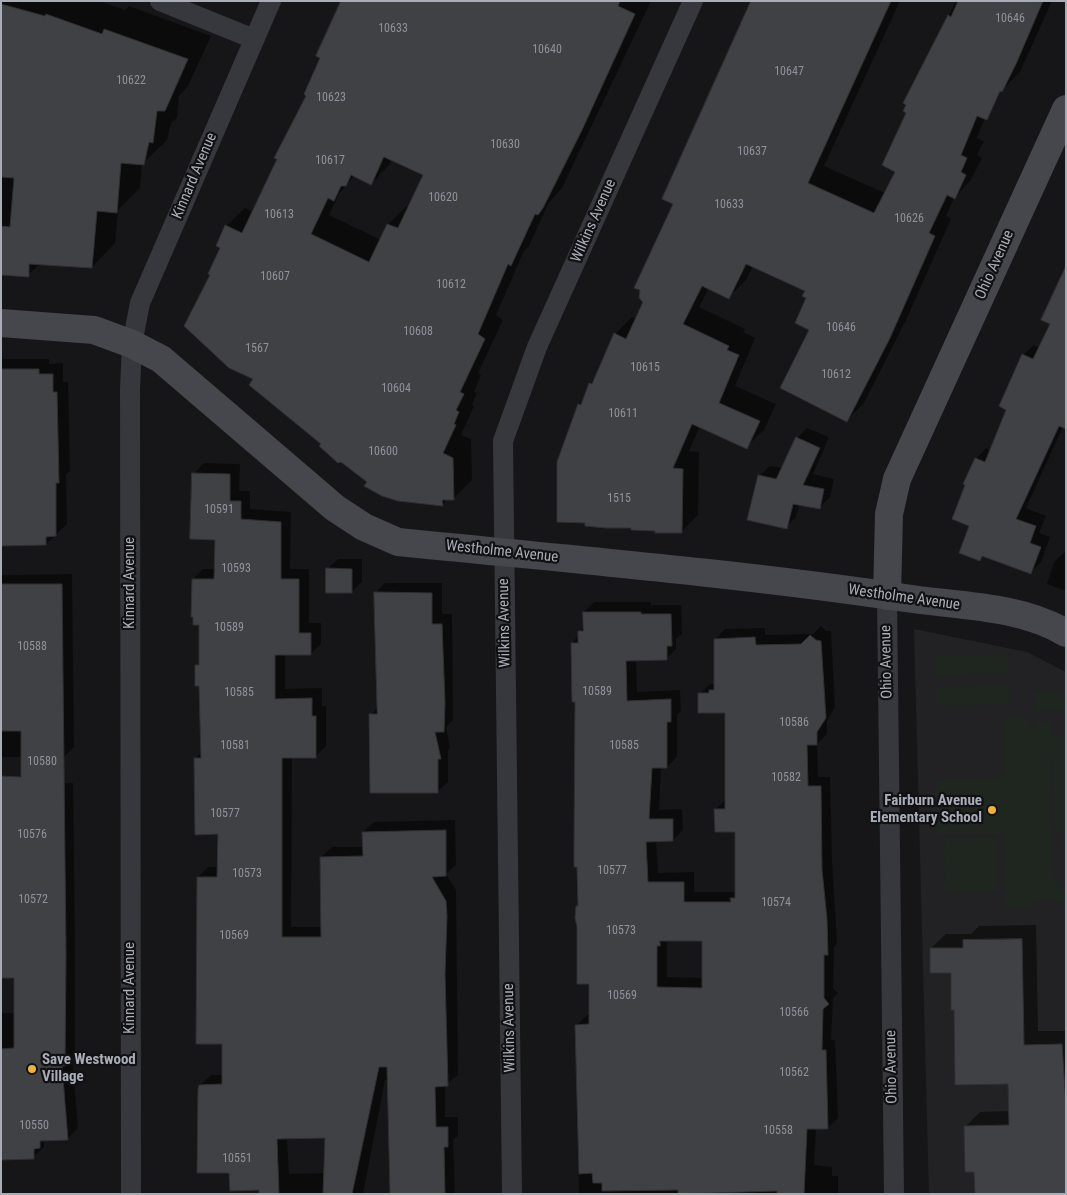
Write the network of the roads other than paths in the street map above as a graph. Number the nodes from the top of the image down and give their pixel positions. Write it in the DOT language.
graph roads {
  1 [pos="160,1"];
  2 [pos="271,1"];
  3 [pos="693,1"];
  4 [pos="254,39"];
  5 [pos="1066,109"];
  6 [pos="1,323"];
  7 [pos="132,344"];
  8 [pos="504,553"];
  9 [pos="887,596"];
  10 [pos="1066,633"];
  11 [pos="130,1194"];
  12 [pos="512,1194"];
  13 [pos="894,1194"];
  1 -- 4 [label="street"];
  2 -- 4 [label="street, Kinnard Avenue"];
  3 -- 8 [label="street, Wilkins Avenue"];
  4 -- 7 [label="street, Kinnard Avenue"];
  5 -- 9 [label="street, Ohio Avenue"];
  6 -- 7 [label="street, Westholme Avenue"];
  7 -- 8 [label="street, Westholme Avenue"];
  7 -- 11 [label="street, Kinnard Avenue"];
  8 -- 9 [label="street, Westholme Avenue"];
  8 -- 12 [label="street, Wilkins Avenue"];
  9 -- 10 [label="street, Westholme Avenue"];
  9 -- 13 [label="street, Ohio Avenue"];
}
